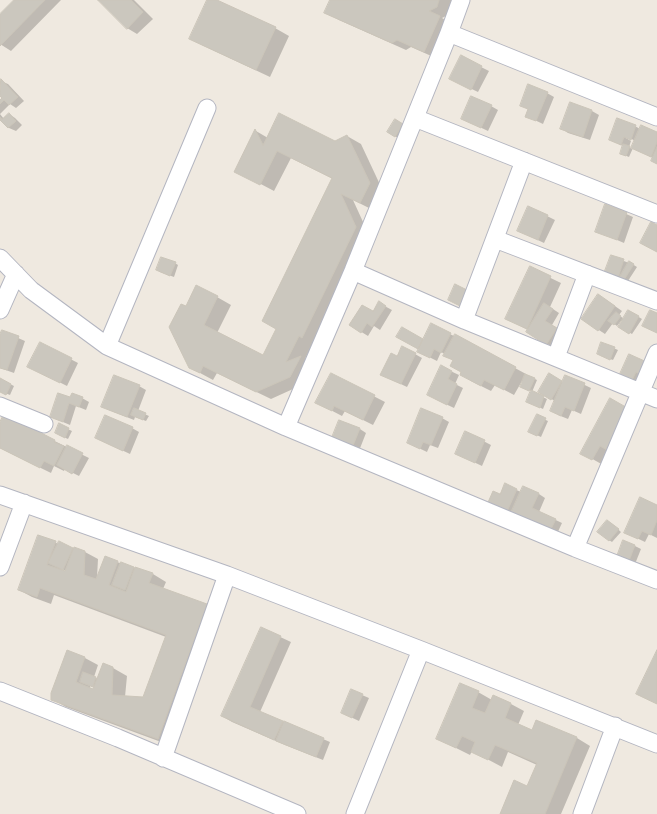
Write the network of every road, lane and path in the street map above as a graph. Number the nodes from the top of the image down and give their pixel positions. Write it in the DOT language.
graph roads {
  1 [pos="461,0"];
  2 [pos="449,33"];
  3 [pos="207,108"];
  4 [pos="415,118"];
  5 [pos="657,118"];
  6 [pos="524,161"];
  7 [pos="657,214"];
  8 [pos="495,239"];
  9 [pos="0,258"];
  10 [pos="353,271"];
  11 [pos="16,274"];
  12 [pos="587,274"];
  13 [pos="657,301"];
  14 [pos="0,310"];
  15 [pos="464,320"];
  16 [pos="107,346"];
  17 [pos="657,353"];
  18 [pos="556,357"];
  19 [pos="641,392"];
  20 [pos="657,399"];
  21 [pos="0,406"];
  22 [pos="44,424"];
  23 [pos="286,427"];
  24 [pos="0,495"];
  25 [pos="24,503"];
  26 [pos="575,548"];
  27 [pos="0,567"];
  28 [pos="227,575"];
  29 [pos="657,580"];
  30 [pos="421,650"];
  31 [pos="0,691"];
  32 [pos="615,726"];
  33 [pos="657,744"];
  34 [pos="163,758"];
  35 [pos="297,814"];
  36 [pos="355,814"];
  37 [pos="582,814"];
  1 -- 2 [label="street"];
  2 -- 4 [label="street"];
  2 -- 5 [label="street"];
  3 -- 16 [label="street"];
  4 -- 6 [label="street"];
  4 -- 10 [label="street"];
  6 -- 7 [label="street"];
  6 -- 8 [label="street"];
  8 -- 12 [label="street"];
  8 -- 15 [label="street"];
  9 -- 11 [label="street"];
  10 -- 15 [label="street"];
  10 -- 23 [label="street"];
  11 -- 14 [label="street"];
  11 -- 16 [label="street"];
  12 -- 13 [label="street"];
  12 -- 18 [label="street"];
  15 -- 18 [label="street"];
  16 -- 23 [label="street"];
  17 -- 19 [label="street"];
  18 -- 19 [label="street"];
  19 -- 20 [label="street"];
  19 -- 26 [label="street"];
  21 -- 22 [label="street"];
  23 -- 26 [label="street"];
  24 -- 25 [label="street"];
  25 -- 27 [label="street"];
  25 -- 28 [label="street"];
  26 -- 29 [label="street"];
  28 -- 30 [label="street"];
  28 -- 34 [label="street"];
  30 -- 32 [label="street"];
  30 -- 36 [label="street"];
  31 -- 34 [label="street"];
  32 -- 33 [label="street"];
  32 -- 37 [label="street"];
  34 -- 35 [label="street"];
}
